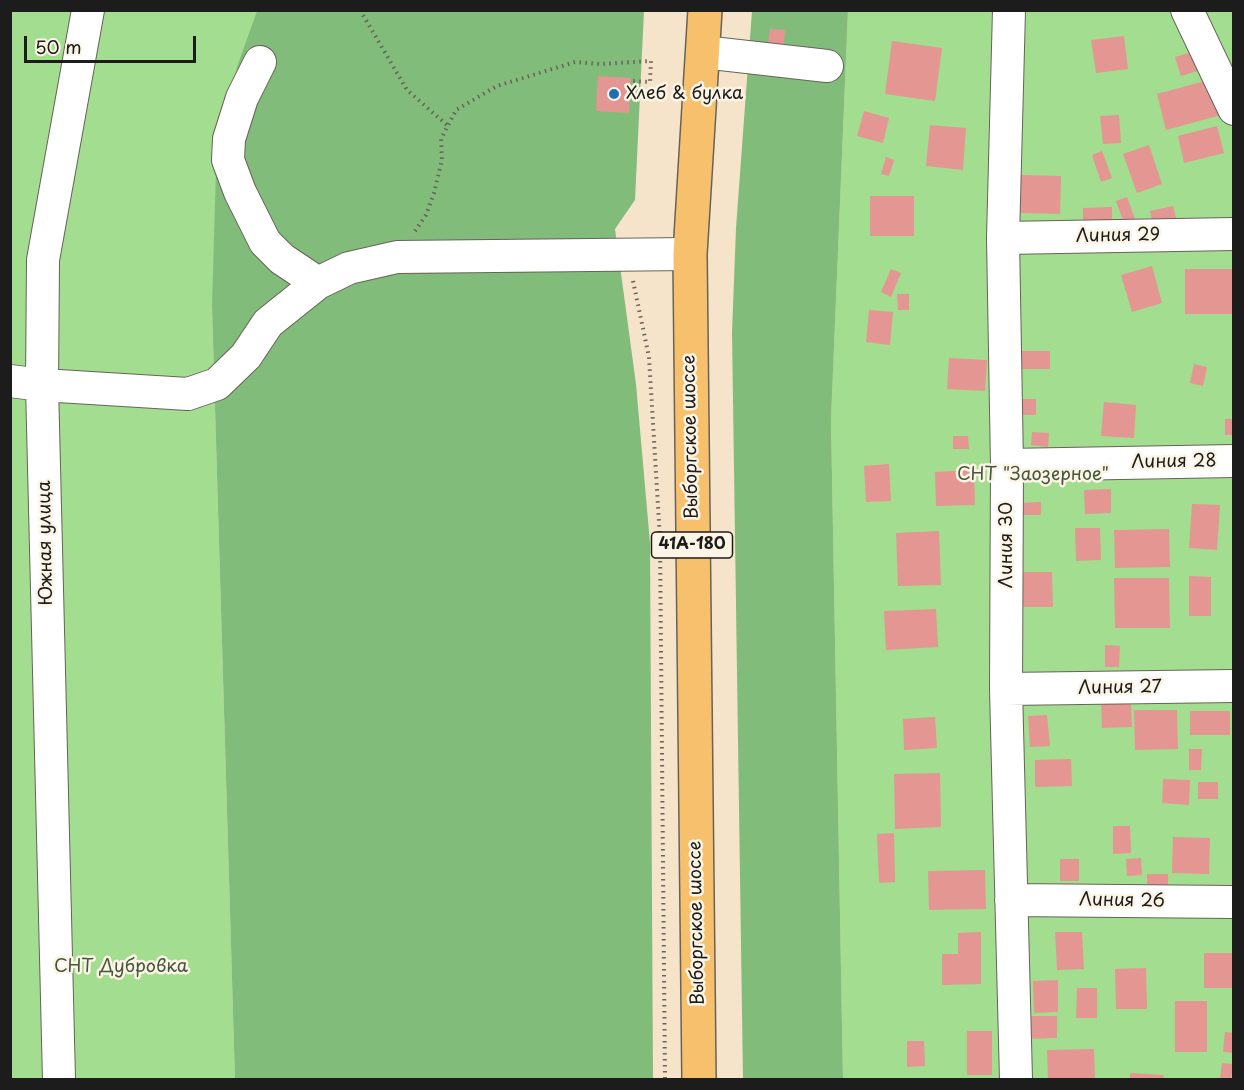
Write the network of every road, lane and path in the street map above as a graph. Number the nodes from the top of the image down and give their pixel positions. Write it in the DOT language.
graph roads {
  1 [pos="88,10"];
  2 [pos="360,10"];
  3 [pos="705,10"];
  4 [pos="1009,10"];
  5 [pos="1187,10"];
  6 [pos="703,52"];
  7 [pos="260,62"];
  8 [pos="827,66"];
  9 [pos="631,81"];
  10 [pos="1233,109"];
  11 [pos="448,126"];
  12 [pos="1233,234"];
  13 [pos="1004,238"];
  14 [pos="628,254"];
  15 [pos="690,254"];
  16 [pos="397,257"];
  17 [pos="318,283"];
  18 [pos="10,381"];
  19 [pos="42,385"];
  20 [pos="1233,461"];
  21 [pos="1007,465"];
  22 [pos="1233,686"];
  23 [pos="1006,689"];
  24 [pos="1011,900"];
  25 [pos="1233,902"];
  26 [pos="59,1080"];
  27 [pos="664,1080"];
  28 [pos="699,1080"];
  29 [pos="1016,1080"];
  1 -- 19 [label="street, Южная улица"];
  2 -- 11 [label="path"];
  3 -- 6 [label="main road, Выборгское шоссе / 41А-180"];
  4 -- 13 [label="street, Линия 30"];
  5 -- 10 [label="street"];
  6 -- 8 [label="street"];
  6 -- 15 [label="main road, Выборгское шоссе / 41А-180"];
  7 -- 17 [label="street"];
  9 -- 11 [label="path"];
  11 -- 16 [label="path"];
  12 -- 13 [label="street, Линия 29"];
  13 -- 21 [label="street, Линия 30"];
  14 -- 15 [label="street"];
  14 -- 16 [label="street"];
  14 -- 27 [label="path"];
  15 -- 28 [label="main road, Выборгское шоссе / 41А-180"];
  16 -- 17 [label="street"];
  17 -- 19 [label="street"];
  18 -- 19 [label="street"];
  19 -- 26 [label="street, Южная улица"];
  20 -- 21 [label="street, Линия 28"];
  21 -- 23 [label="street, Линия 30"];
  22 -- 23 [label="street, Линия 27"];
  23 -- 24 [label="street, Линия 30"];
  24 -- 25 [label="street, Линия 26"];
  24 -- 29 [label="street, Линия 30"];
}
